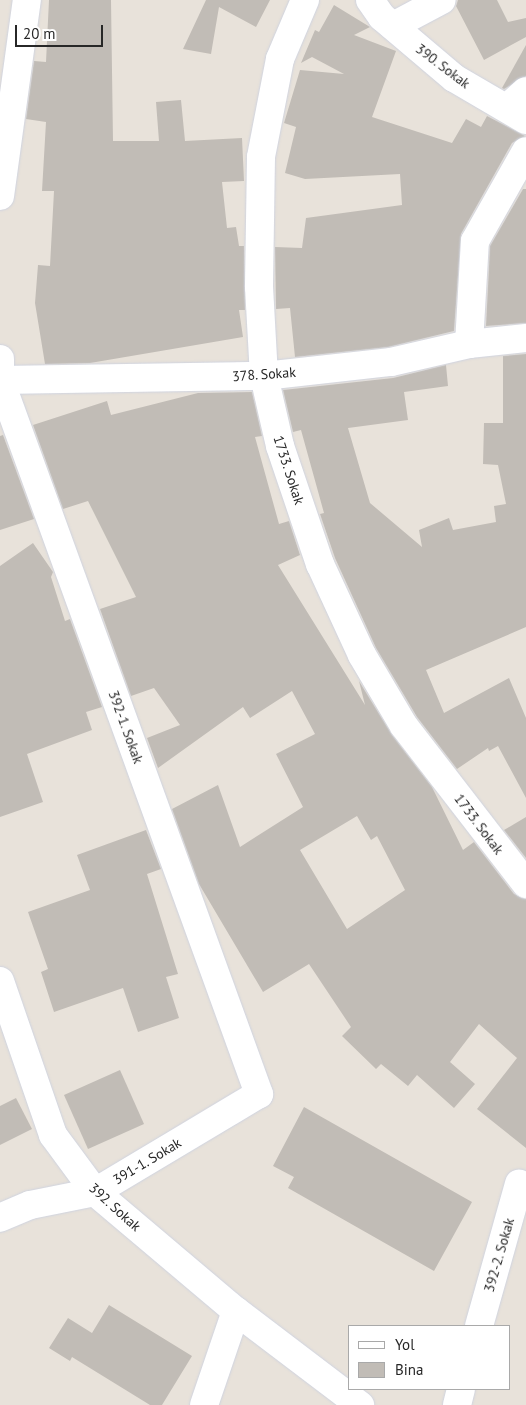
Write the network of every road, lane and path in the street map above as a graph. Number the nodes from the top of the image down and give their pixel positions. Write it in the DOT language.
graph roads {
  1 [pos="27,0"];
  2 [pos="305,0"];
  3 [pos="370,0"];
  4 [pos="442,0"];
  5 [pos="393,26"];
  6 [pos="520,106"];
  7 [pos="5,107"];
  8 [pos="526,151"];
  9 [pos="0,196"];
  10 [pos="526,338"];
  11 [pos="469,344"];
  12 [pos="0,359"];
  13 [pos="264,376"];
  14 [pos="0,380"];
  15 [pos="526,884"];
  16 [pos="0,981"];
  17 [pos="259,1094"];
  18 [pos="519,1184"];
  19 [pos="95,1192"];
  20 [pos="0,1218"];
  21 [pos="236,1311"];
  22 [pos="479,1325"];
  23 [pos="461,1390"];
  24 [pos="204,1405"];
  25 [pos="360,1405"];
  26 [pos="457,1405"];
  1 -- 7 [label="street"];
  2 -- 13 [label="street, 1733. Sokak"];
  3 -- 5 [label="street, 390. Sokak"];
  4 -- 5 [label="street"];
  5 -- 6 [label="street, 390. Sokak"];
  7 -- 9 [label="street"];
  8 -- 11 [label="street"];
  10 -- 11 [label="street, 378. Sokak"];
  11 -- 13 [label="street, 378. Sokak"];
  12 -- 14 [label="street, 392-1. Sokak"];
  13 -- 14 [label="street, 378. Sokak"];
  13 -- 15 [label="street, 1733. Sokak"];
  14 -- 17 [label="street, 392-1. Sokak"];
  16 -- 19 [label="street, 392. Sokak"];
  17 -- 19 [label="street, 391-1. Sokak"];
  18 -- 22 [label="street, 392-2. Sokak"];
  19 -- 20 [label="street, 391-1. Sokak"];
  19 -- 21 [label="street, 392. Sokak"];
  21 -- 24 [label="street"];
  21 -- 25 [label="street, 392. Sokak"];
  23 -- 26 [label="street"];
}
